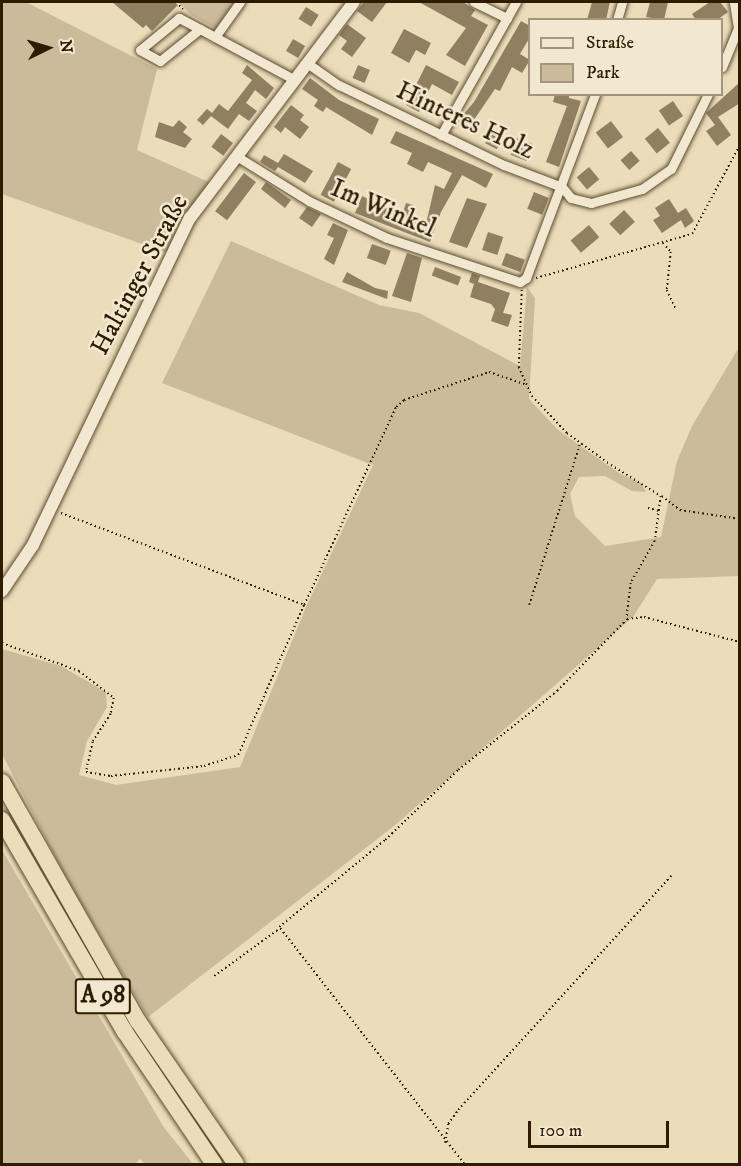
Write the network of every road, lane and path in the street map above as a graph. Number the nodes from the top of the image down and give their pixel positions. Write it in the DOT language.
graph roads {
  1 [pos="240,2"];
  2 [pos="354,2"];
  3 [pos="474,2"];
  4 [pos="516,2"];
  5 [pos="622,2"];
  6 [pos="734,2"];
  7 [pos="507,18"];
  8 [pos="618,18"];
  9 [pos="200,29"];
  10 [pos="215,37"];
  11 [pos="307,63"];
  12 [pos="723,65"];
  13 [pos="295,80"];
  14 [pos="594,96"];
  15 [pos="707,96"];
  16 [pos="441,135"];
  17 [pos="740,144"];
  18 [pos="238,157"];
  19 [pos="562,187"];
  20 [pos="663,243"];
  21 [pos="523,280"];
  22 [pos="676,309"];
  23 [pos="527,385"];
  24 [pos="580,442"];
  25 [pos="661,496"];
  26 [pos="648,508"];
  27 [pos="50,509"];
  28 [pos="660,512"];
  29 [pos="740,519"];
  30 [pos="2,591"];
  31 [pos="304,605"];
  32 [pos="529,605"];
  33 [pos="627,619"];
  34 [pos="740,642"];
  35 [pos="2,644"];
  36 [pos="2,782"];
  37 [pos="2,820"];
  38 [pos="673,874"];
  39 [pos="280,929"];
  40 [pos="214,976"];
  41 [pos="445,1144"];
  42 [pos="214,1164"];
  43 [pos="236,1164"];
  44 [pos="464,1164"];
  1 -- 10 [label="street"];
  2 -- 11 [label="street, Haltinger Straße"];
  3 -- 7 [label="street"];
  4 -- 7 [label="street"];
  5 -- 8 [label="street"];
  6 -- 12 [label="street"];
  7 -- 16 [label="street"];
  9 -- 9 [label="street"];
  9 -- 10 [label="street"];
  10 -- 13 [label="street"];
  11 -- 13 [label="street, Haltinger Straße"];
  11 -- 16 [label="street, Hinteres Holz"];
  13 -- 18 [label="street, Haltinger Straße"];
  14 -- 19 [label="street"];
  15 -- 19 [label="street, Hinteres Holz"];
  16 -- 19 [label="street, Hinteres Holz"];
  17 -- 20 [label="path"];
  18 -- 21 [label="street, Im Winkel"];
  18 -- 27 [label="street, Haltinger Straße"];
  19 -- 21 [label="street"];
  20 -- 21 [label="path"];
  20 -- 22 [label="path"];
  21 -- 23 [label="path"];
  23 -- 24 [label="path"];
  23 -- 31 [label="path"];
  24 -- 25 [label="path"];
  24 -- 32 [label="path"];
  25 -- 28 [label="path"];
  25 -- 29 [label="path"];
  26 -- 28 [label="path"];
  27 -- 30 [label="street, Haltinger Straße"];
  27 -- 31 [label="path"];
  28 -- 33 [label="path"];
  31 -- 35 [label="path"];
  33 -- 34 [label="path"];
  33 -- 39 [label="path"];
  36 -- 43 [label="highway, A 98"];
  37 -- 42 [label="highway, A 98"];
  38 -- 41 [label="path"];
  39 -- 40 [label="path"];
  39 -- 41 [label="path"];
  41 -- 44 [label="path"];
}
